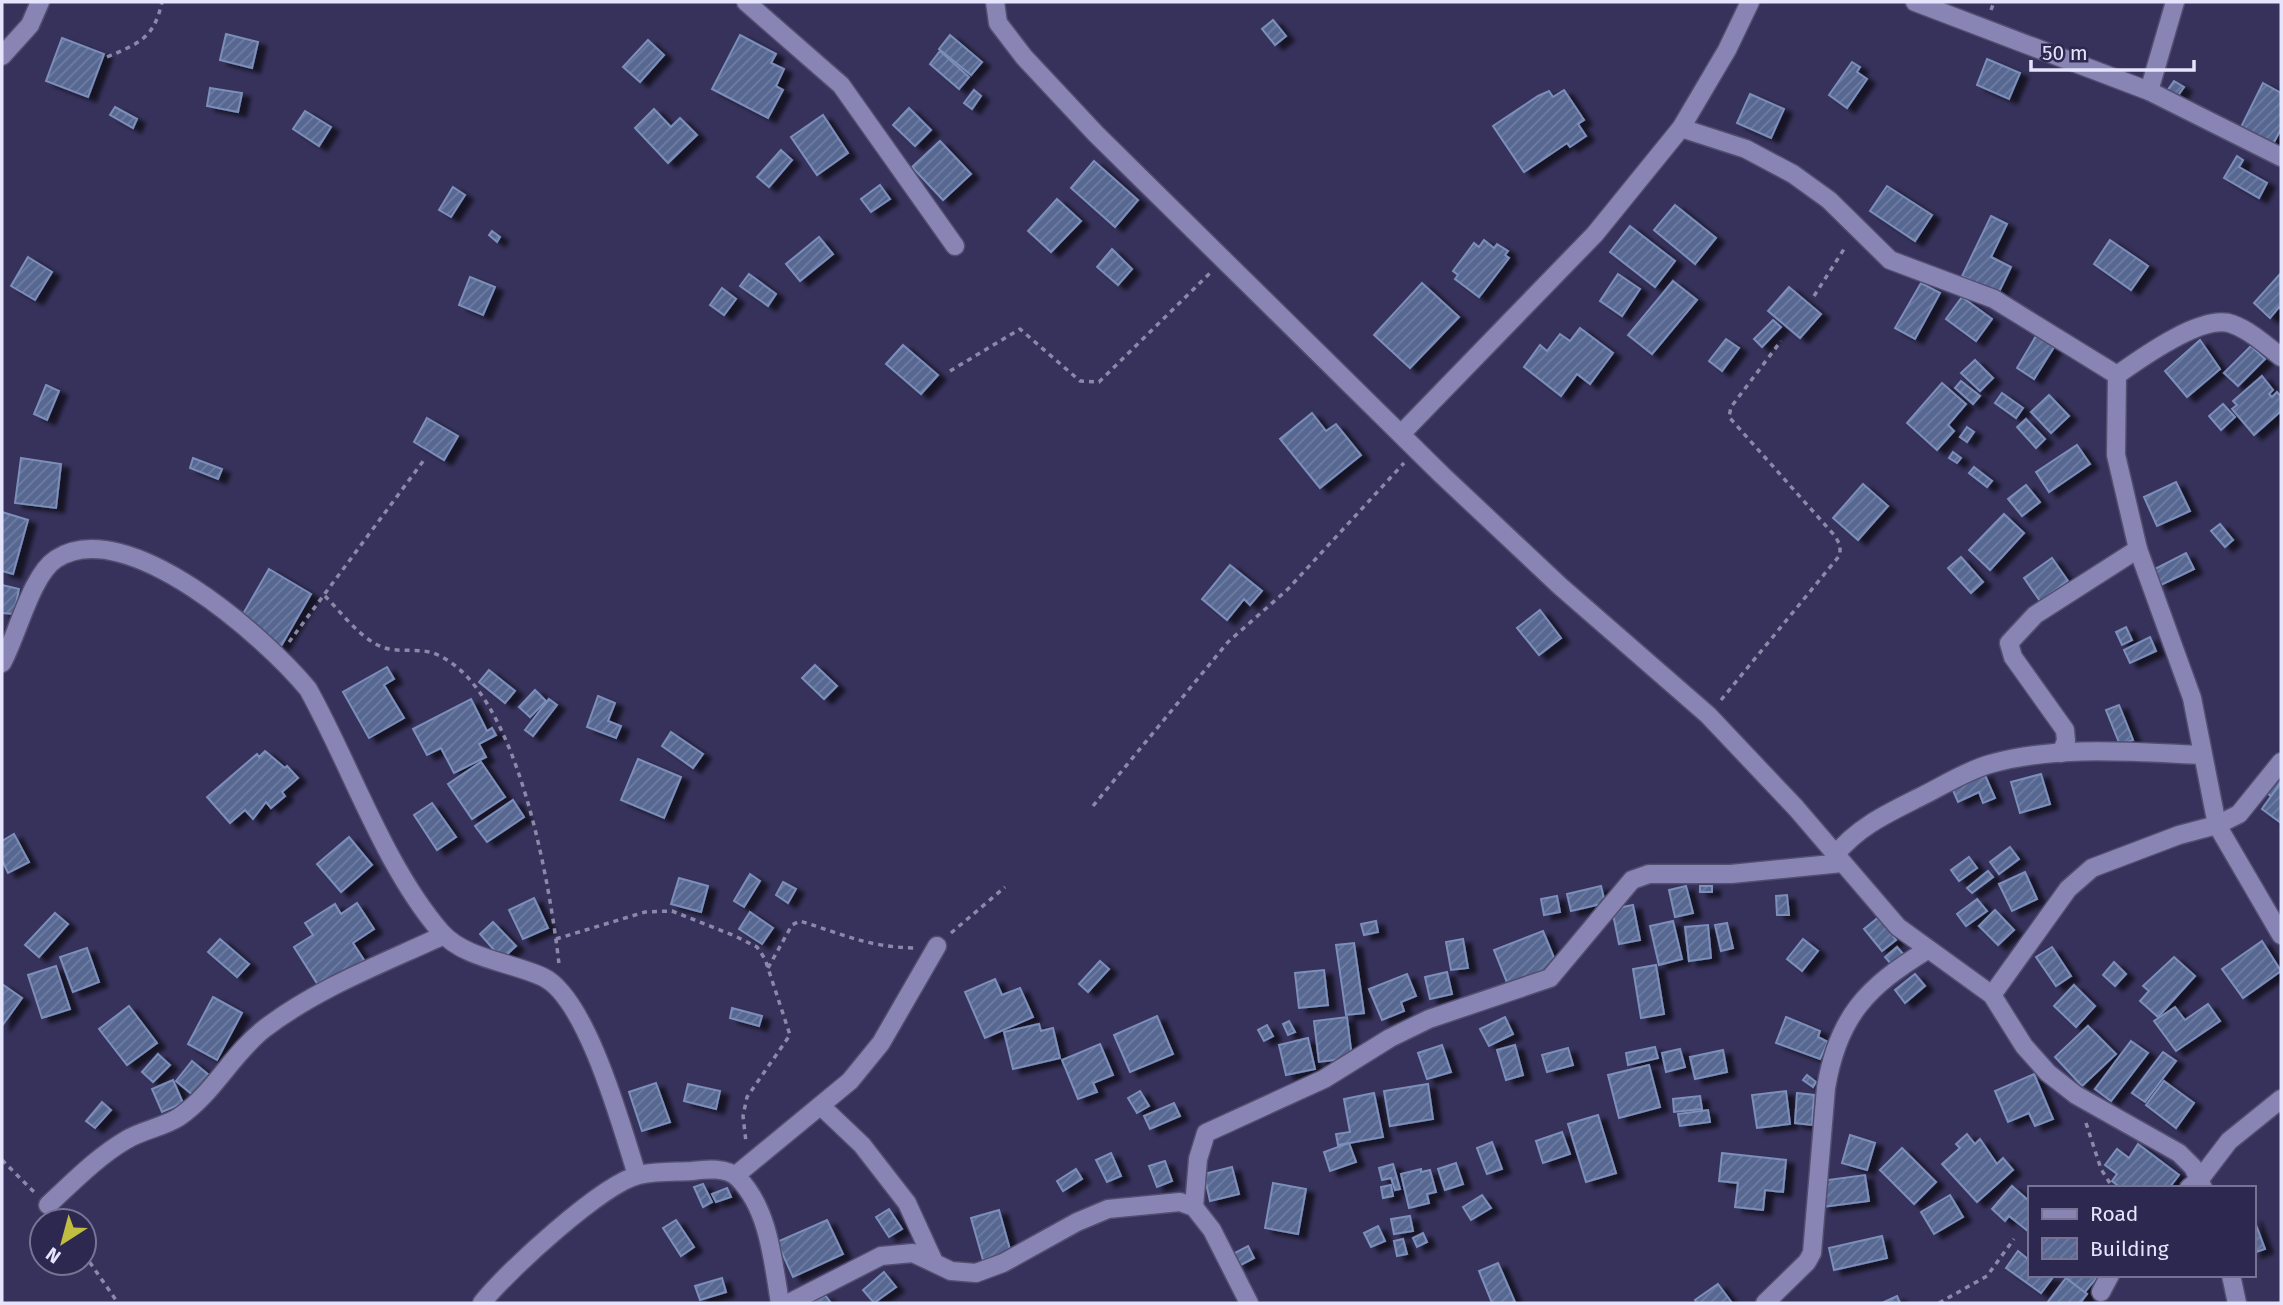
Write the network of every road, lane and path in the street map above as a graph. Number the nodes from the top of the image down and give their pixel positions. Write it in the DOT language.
graph roads {
  1 [pos="40,2"];
  2 [pos="162,2"];
  3 [pos="746,2"];
  4 [pos="995,2"];
  5 [pos="1750,2"];
  6 [pos="1915,2"];
  7 [pos="2175,2"];
  8 [pos="2,56"];
  9 [pos="107,57"];
  10 [pos="2148,91"];
  11 [pos="1681,128"];
  12 [pos="2281,157"];
  13 [pos="1857,229"];
  14 [pos="955,246"];
  15 [pos="1223,261"];
  16 [pos="1814,296"];
  17 [pos="1781,341"];
  18 [pos="2281,357"];
  19 [pos="950,371"];
  20 [pos="2117,375"];
  21 [pos="1401,434"];
  22 [pos="1417,450"];
  23 [pos="424,460"];
  24 [pos="2137,549"];
  25 [pos="325,596"];
  26 [pos="277,657"];
  27 [pos="2,663"];
  28 [pos="1708,715"];
  29 [pos="2060,753"];
  30 [pos="2202,755"];
  31 [pos="2281,762"];
  32 [pos="1093,806"];
  33 [pos="2217,825"];
  34 [pos="1839,859"];
  35 [pos="1005,887"];
  36 [pos="444,935"];
  37 [pos="2281,935"];
  38 [pos="556,939"];
  39 [pos="937,946"];
  40 [pos="1927,950"];
  41 [pos="768,968"];
  42 [pos="563,991"];
  43 [pos="1992,995"];
  44 [pos="2076,1095"];
  45 [pos="2281,1099"];
  46 [pos="821,1106"];
  47 [pos="2,1160"];
  48 [pos="742,1170"];
  49 [pos="636,1175"];
  50 [pos="2197,1185"];
  51 [pos="2112,1186"];
  52 [pos="48,1205"];
  53 [pos="1194,1207"];
  54 [pos="2014,1239"];
  55 [pos="934,1262"];
  56 [pos="98,1274"];
  57 [pos="2109,1277"];
  58 [pos="2231,1277"];
  59 [pos="2101,1292"];
  60 [pos="118,1303"];
  61 [pos="482,1303"];
  62 [pos="780,1303"];
  63 [pos="789,1303"];
  64 [pos="1249,1303"];
  65 [pos="1765,1303"];
  66 [pos="1939,1303"];
  67 [pos="2237,1303"];
  1 -- 8 [label="street"];
  2 -- 9 [label="path"];
  3 -- 14 [label="street"];
  4 -- 15 [label="street"];
  5 -- 11 [label="street"];
  6 -- 10 [label="street"];
  7 -- 10 [label="street"];
  10 -- 12 [label="street"];
  11 -- 13 [label="street"];
  11 -- 21 [label="street"];
  13 -- 16 [label="path"];
  13 -- 20 [label="street"];
  15 -- 19 [label="path"];
  15 -- 21 [label="street"];
  17 -- 28 [label="path"];
  18 -- 20 [label="street"];
  20 -- 24 [label="street"];
  21 -- 22 [label="street"];
  22 -- 28 [label="street"];
  22 -- 32 [label="path"];
  23 -- 25 [label="path"];
  24 -- 29 [label="street"];
  24 -- 30 [label="street"];
  25 -- 26 [label="path"];
  25 -- 38 [label="path"];
  26 -- 27 [label="street"];
  26 -- 36 [label="street"];
  28 -- 34 [label="street"];
  29 -- 30 [label="street"];
  29 -- 34 [label="street"];
  30 -- 33 [label="street"];
  31 -- 33 [label="street"];
  33 -- 37 [label="street"];
  33 -- 43 [label="street"];
  34 -- 40 [label="street"];
  34 -- 53 [label="street"];
  35 -- 39 [label="path"];
  36 -- 42 [label="street"];
  36 -- 52 [label="street"];
  38 -- 41 [label="path"];
  38 -- 42 [label="path"];
  39 -- 41 [label="path"];
  39 -- 46 [label="street"];
  40 -- 43 [label="street"];
  40 -- 65 [label="street"];
  41 -- 48 [label="path"];
  42 -- 49 [label="street"];
  43 -- 44 [label="street"];
  44 -- 50 [label="street"];
  44 -- 51 [label="path"];
  45 -- 50 [label="street"];
  46 -- 48 [label="street"];
  46 -- 55 [label="street"];
  47 -- 52 [label="path"];
  48 -- 49 [label="street"];
  48 -- 62 [label="street"];
  49 -- 61 [label="street"];
  53 -- 55 [label="street"];
  53 -- 64 [label="street"];
  54 -- 66 [label="path"];
  55 -- 63 [label="street"];
  56 -- 60 [label="path"];
  57 -- 59 [label="street"];
  58 -- 67 [label="street"];
}
